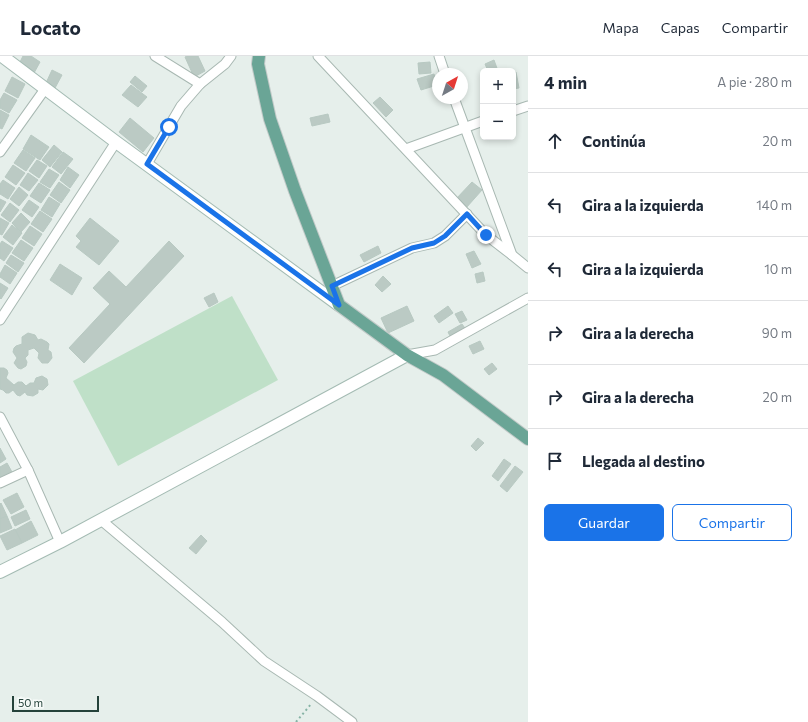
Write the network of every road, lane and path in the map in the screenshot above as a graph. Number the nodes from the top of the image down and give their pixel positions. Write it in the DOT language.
graph roads {
  1 [pos="2,56"];
  2 [pos="155,56"];
  3 [pos="231,56"];
  4 [pos="259,56"];
  5 [pos="318,56"];
  6 [pos="439,56"];
  7 [pos="443,68"];
  8 [pos="200,84"];
  9 [pos="45,89"];
  10 [pos="456,104"];
  11 [pos="528,106"];
  12 [pos="516,110"];
  13 [pos="480,122"];
  14 [pos="464,127"];
  15 [pos="116,142"];
  16 [pos="406,149"];
  17 [pos="0,152"];
  18 [pos="147,164"];
  19 [pos="467,214"];
  20 [pos="512,256"];
  21 [pos="528,268"];
  22 [pos="332,286"];
  23 [pos="528,298"];
  24 [pos="339,305"];
  25 [pos="0,320"];
  26 [pos="407,355"];
  27 [pos="0,417"];
  28 [pos="528,439"];
  29 [pos="28,470"];
  30 [pos="0,483"];
  31 [pos="101,520"];
  32 [pos="60,542"];
  33 [pos="0,572"];
  34 [pos="317,696"];
  35 [pos="296,722"];
  36 [pos="352,722"];
  1 -- 9 [label="street"];
  2 -- 8 [label="street"];
  3 -- 8 [label="street"];
  4 -- 22 [label="main road"];
  5 -- 16 [label="street"];
  6 -- 7 [label="street"];
  8 -- 18 [label="street"];
  9 -- 15 [label="street"];
  9 -- 17 [label="street"];
  10 -- 14 [label="street"];
  11 -- 12 [label="street"];
  13 -- 14 [label="street"];
  14 -- 16 [label="street"];
  14 -- 20 [label="street"];
  15 -- 18 [label="street"];
  15 -- 25 [label="street"];
  16 -- 19 [label="street"];
  18 -- 24 [label="street"];
  19 -- 20 [label="street"];
  19 -- 22 [label="street"];
  20 -- 21 [label="street"];
  22 -- 24 [label="main road"];
  23 -- 26 [label="street"];
  24 -- 26 [label="main road"];
  26 -- 28 [label="main road"];
  26 -- 31 [label="street"];
  27 -- 29 [label="street"];
  29 -- 30 [label="street"];
  29 -- 32 [label="street"];
  31 -- 32 [label="street"];
  31 -- 34 [label="street"];
  32 -- 33 [label="street"];
  34 -- 35 [label="path"];
  34 -- 36 [label="street"];
}
